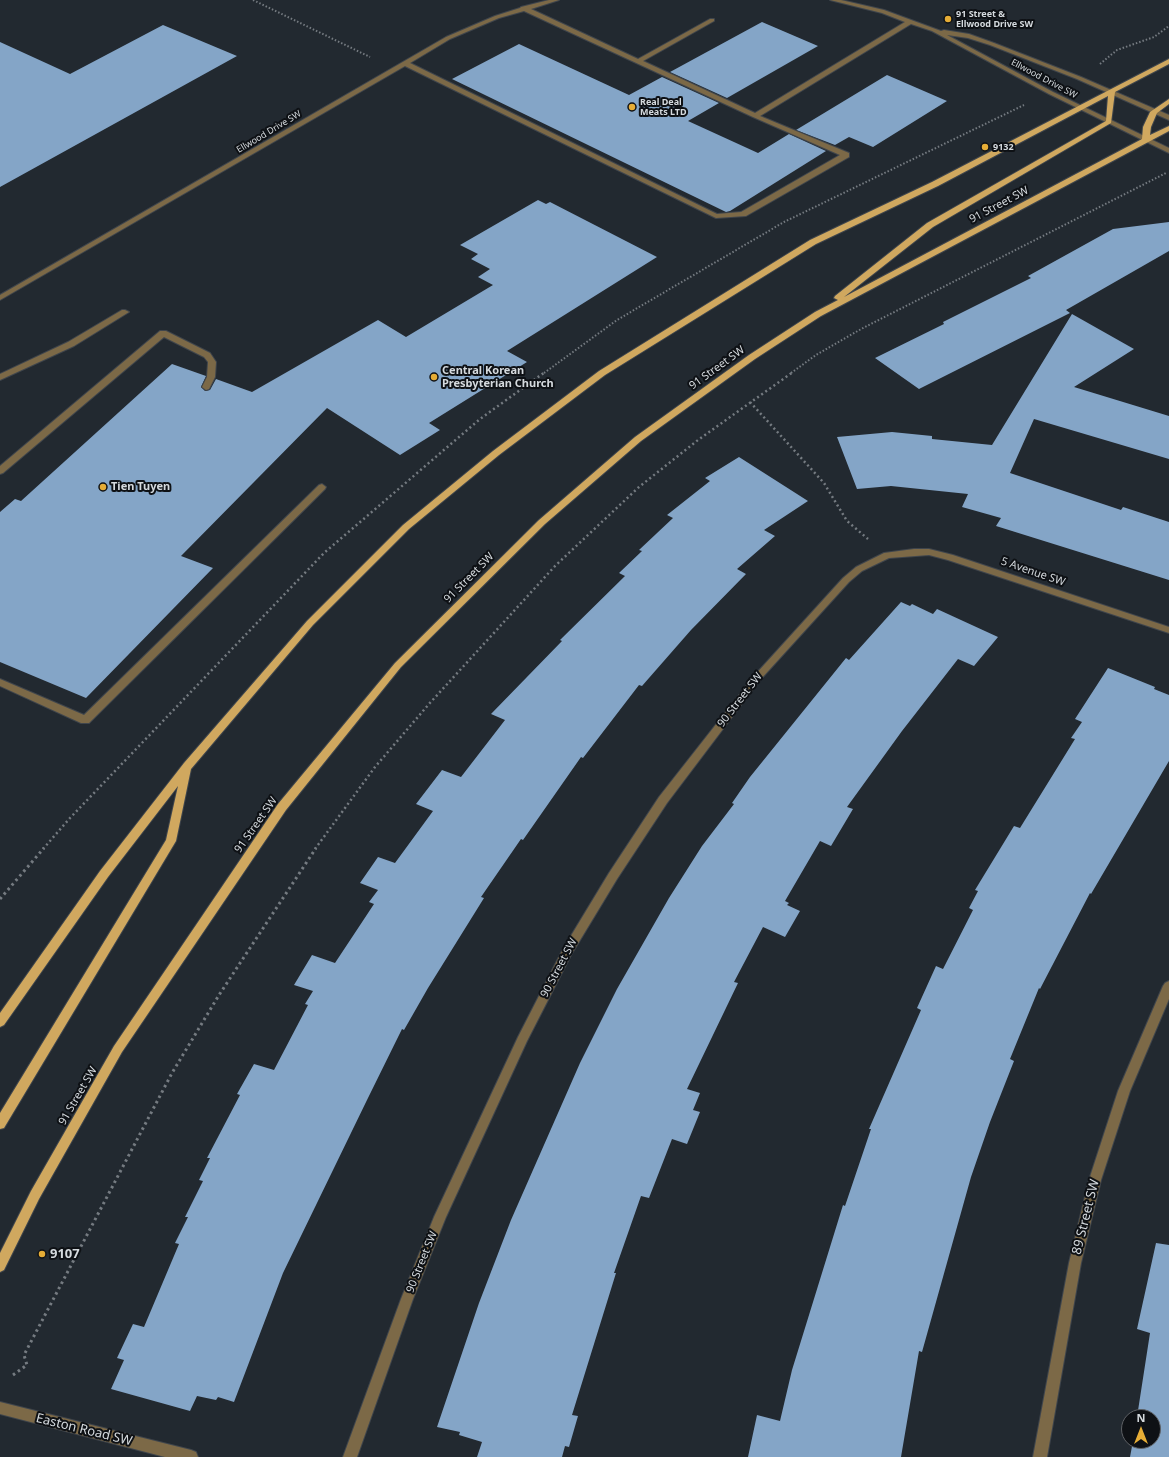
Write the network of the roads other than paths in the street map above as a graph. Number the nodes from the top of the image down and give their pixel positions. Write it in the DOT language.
graph roads {
  1 [pos="556,0"];
  2 [pos="834,0"];
  3 [pos="523,8"];
  4 [pos="712,20"];
  5 [pos="911,21"];
  6 [pos="934,30"];
  7 [pos="639,61"];
  8 [pos="1169,61"];
  9 [pos="405,63"];
  10 [pos="1112,93"];
  11 [pos="1169,101"];
  12 [pos="1081,108"];
  13 [pos="1154,112"];
  14 [pos="755,116"];
  15 [pos="1169,118"];
  16 [pos="1109,122"];
  17 [pos="1169,128"];
  18 [pos="1146,140"];
  19 [pos="1169,151"];
  20 [pos="0,298"];
  21 [pos="125,312"];
  22 [pos="818,314"];
  23 [pos="0,376"];
  24 [pos="206,387"];
  25 [pos="0,471"];
  26 [pos="322,487"];
  27 [pos="887,555"];
  28 [pos="1169,630"];
  29 [pos="0,682"];
  30 [pos="188,766"];
  31 [pos="1169,986"];
  32 [pos="0,1022"];
  33 [pos="0,1124"];
  34 [pos="0,1266"];
  35 [pos="0,1408"];
  36 [pos="191,1457"];
  37 [pos="350,1457"];
  38 [pos="1040,1457"];
  1 -- 3 [label="street, Ellwood Drive SW"];
  2 -- 5 [label="street, Ellwood Drive SW"];
  3 -- 7 [label="street"];
  3 -- 9 [label="street, Ellwood Drive SW"];
  4 -- 7 [label="street"];
  5 -- 6 [label="street, Ellwood Drive SW"];
  5 -- 14 [label="street"];
  6 -- 10 [label="street, Ellwood Drive SW"];
  6 -- 12 [label="street, Ellwood Drive SW"];
  7 -- 14 [label="street"];
  8 -- 10 [label="main road"];
  9 -- 14 [label="street"];
  9 -- 20 [label="street, Ellwood Drive SW"];
  10 -- 12 [label="main road"];
  10 -- 13 [label="street, Ellwood Drive SW"];
  10 -- 16 [label="main road"];
  11 -- 13 [label="main road"];
  12 -- 16 [label="street, Ellwood Drive SW"];
  12 -- 30 [label="main road"];
  13 -- 15 [label="street, Ellwood Drive SW"];
  13 -- 18 [label="main road"];
  16 -- 18 [label="street, Ellwood Drive SW"];
  16 -- 22 [label="main road"];
  17 -- 18 [label="main road, 91 Street SW"];
  18 -- 19 [label="street, Ellwood Drive SW"];
  18 -- 22 [label="main road, 91 Street SW"];
  21 -- 23 [label="street"];
  22 -- 34 [label="main road, 91 Street SW"];
  24 -- 25 [label="street"];
  26 -- 29 [label="street"];
  27 -- 28 [label="street, 5 Avenue SW"];
  27 -- 37 [label="street, 90 Street SW"];
  30 -- 32 [label="main road"];
  30 -- 33 [label="main road"];
  31 -- 38 [label="street, 89 Street SW"];
  35 -- 36 [label="street, Easton Road SW"];
}
